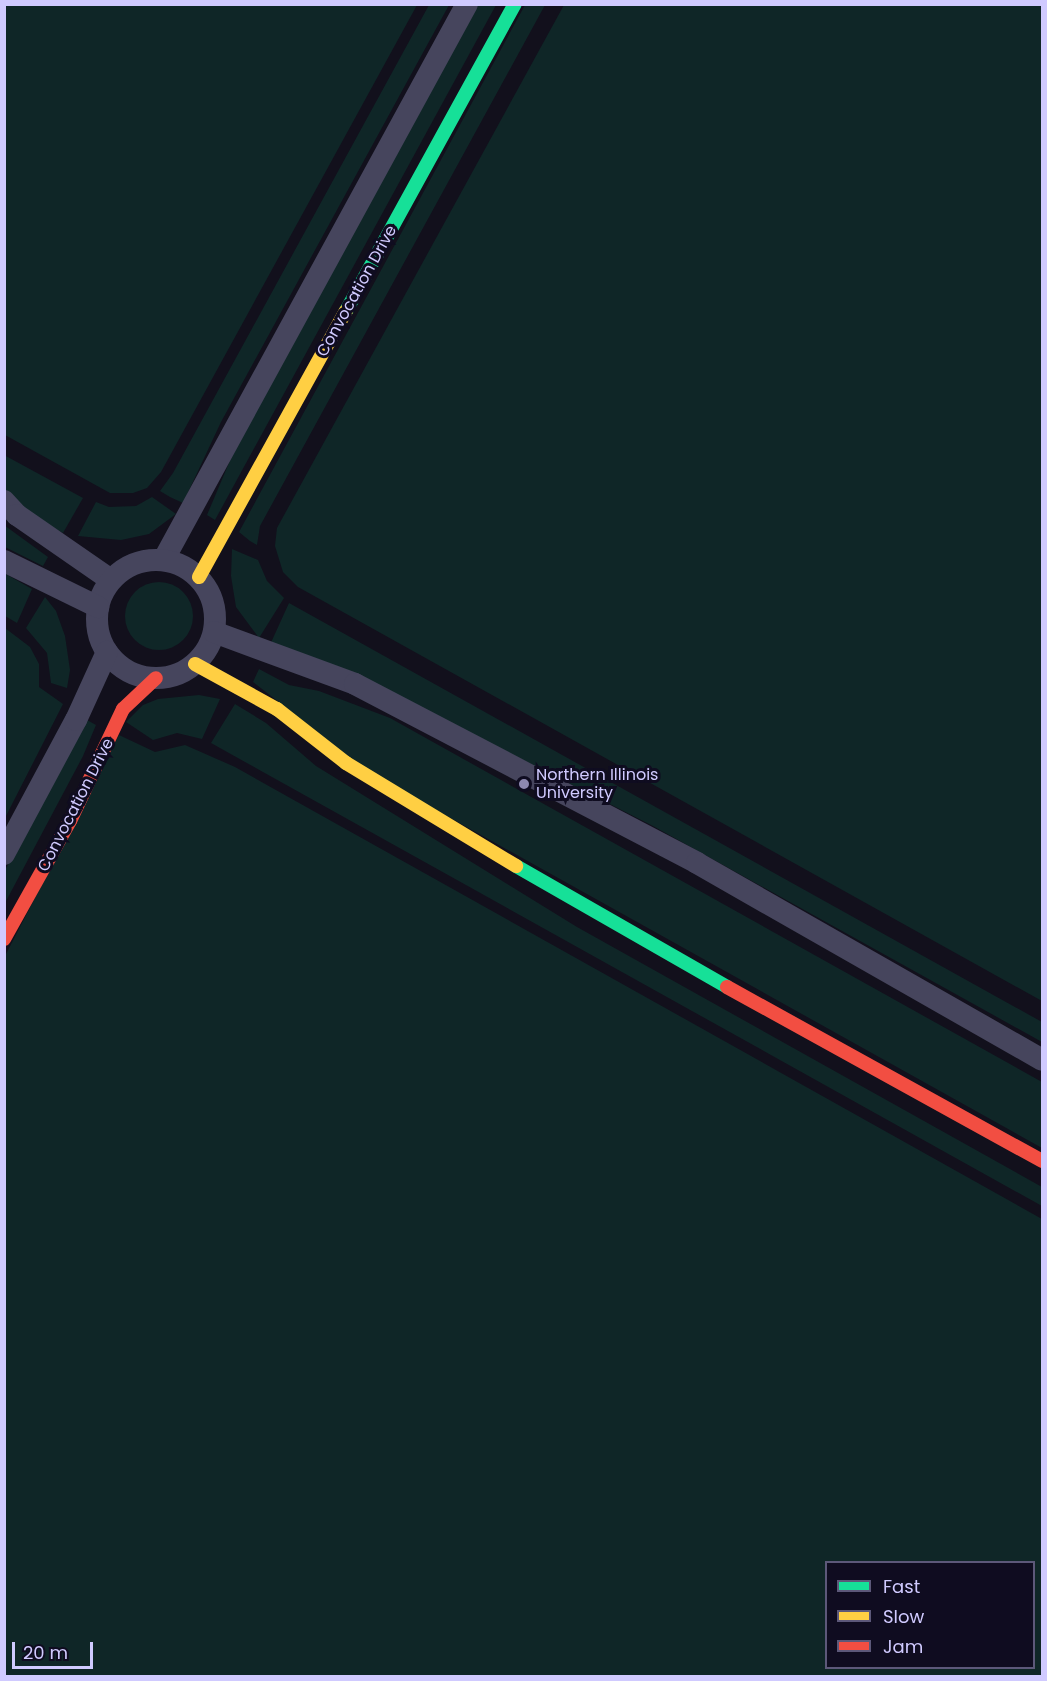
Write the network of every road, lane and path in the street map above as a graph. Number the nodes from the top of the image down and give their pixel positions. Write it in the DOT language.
graph roads {
  1 [pos="467,4"];
  2 [pos="515,4"];
  3 [pos="4,501"];
  4 [pos="164,559"];
  5 [pos="4,561"];
  6 [pos="199,577"];
  7 [pos="111,580"];
  8 [pos="98,607"];
  9 [pos="214,632"];
  10 [pos="107,652"];
  11 [pos="195,664"];
  12 [pos="156,678"];
  13 [pos="4,854"];
  14 [pos="4,939"];
  15 [pos="1042,1060"];
  16 [pos="1042,1161"];
  1 -- 4 [label="street"];
  2 -- 6 [label="street, Convocation Drive"];
  3 -- 7 [label="street"];
  4 -- 6 [label="street"];
  4 -- 7 [label="street"];
  5 -- 8 [label="street"];
  6 -- 9 [label="street"];
  7 -- 8 [label="street"];
  8 -- 10 [label="street"];
  9 -- 11 [label="street"];
  9 -- 15 [label="street"];
  10 -- 12 [label="street"];
  10 -- 13 [label="street"];
  11 -- 12 [label="street"];
  11 -- 16 [label="street"];
  12 -- 14 [label="street, Convocation Drive"];
}
